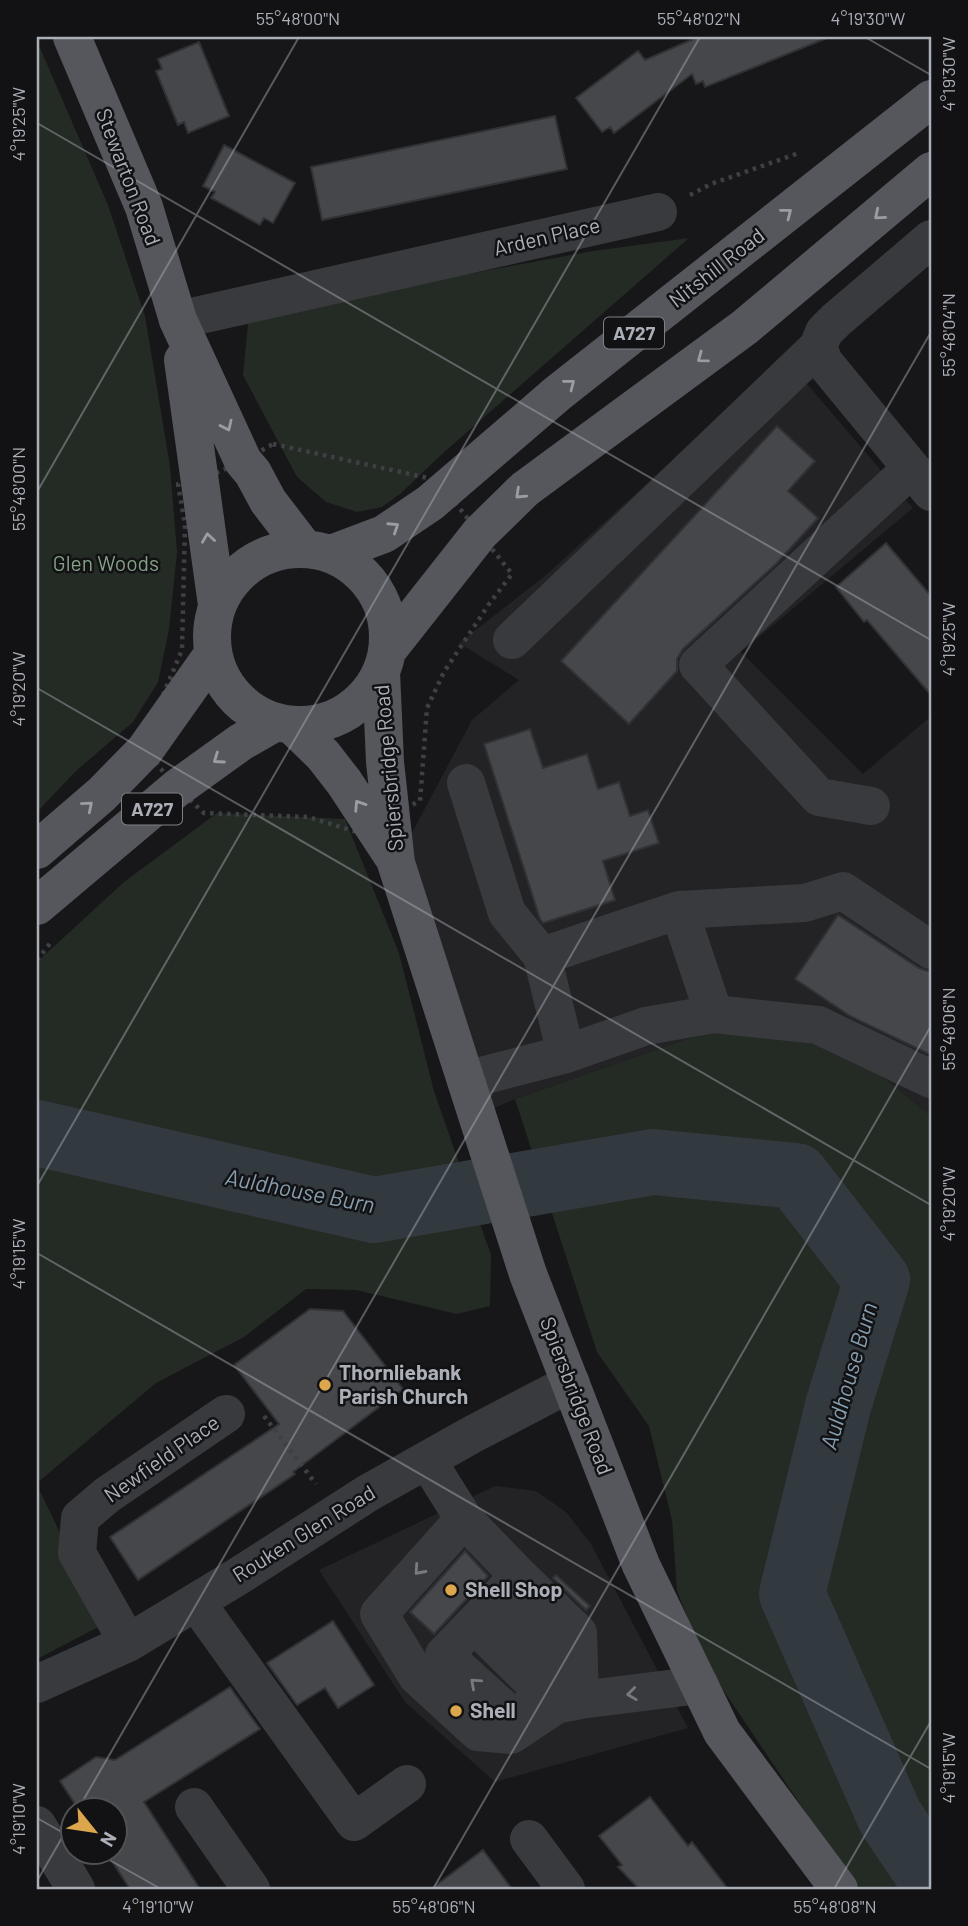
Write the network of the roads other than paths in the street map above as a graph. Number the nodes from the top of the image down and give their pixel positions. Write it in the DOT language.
graph roads {
  1 [pos="72,37"];
  2 [pos="931,99"];
  3 [pos="931,172"];
  4 [pos="658,212"];
  5 [pos="931,239"];
  6 [pos="178,320"];
  7 [pos="818,347"];
  8 [pos="921,480"];
  9 [pos="318,551"];
  10 [pos="217,605"];
  11 [pos="512,640"];
  12 [pos="213,653"];
  13 [pos="384,662"];
  14 [pos="284,724"];
  15 [pos="466,783"];
  16 [pos="871,806"];
  17 [pos="381,820"];
  18 [pos="37,850"];
  19 [pos="37,906"];
  20 [pos="679,910"];
  21 [pos="931,950"];
  22 [pos="542,957"];
  23 [pos="715,1014"];
  24 [pos="566,1054"];
  25 [pos="931,1079"];
  26 [pos="466,1080"];
  27 [pos="571,1383"];
  28 [pos="226,1414"];
  29 [pos="427,1460"];
  30 [pos="464,1519"];
  31 [pos="495,1601"];
  32 [pos="196,1602"];
  33 [pos="128,1643"];
  34 [pos="37,1684"];
  35 [pos="700,1685"];
  36 [pos="568,1702"];
  37 [pos="407,1784"];
  38 [pos="194,1807"];
  39 [pos="37,1825"];
  40 [pos="529,1839"];
  41 [pos="76,1889"];
  42 [pos="251,1889"];
  43 [pos="566,1889"];
  44 [pos="839,1889"];
  1 -- 6 [label="main road, Stewarton Road"];
  9 -- 2 [label="main road, Nitshill Road / A727, one-way"];
  3 -- 13 [label="main road, A727, one-way"];
  4 -- 6 [label="street, Arden Place"];
  5 -- 7 [label="street"];
  6 -- 9 [label="main road, Stewarton Road, one-way"];
  10 -- 6 [label="main road, Stewarton Road, one-way"];
  7 -- 8 [label="street"];
  7 -- 11 [label="street"];
  8 -- 16 [label="street"];
  9 -- 10 [label="main road"];
  9 -- 13 [label="main road"];
  10 -- 12 [label="main road"];
  12 -- 14 [label="main road"];
  18 -- 12 [label="main road, A727, one-way"];
  13 -- 14 [label="main road"];
  13 -- 17 [label="main road, Spiersbridge Road"];
  17 -- 14 [label="main road, Spiersbridge Road, one-way"];
  14 -- 19 [label="main road, A727, one-way"];
  15 -- 22 [label="street"];
  17 -- 26 [label="main road, Spiersbridge Road"];
  20 -- 21 [label="street"];
  20 -- 22 [label="street"];
  20 -- 23 [label="street"];
  22 -- 24 [label="street"];
  23 -- 24 [label="street"];
  23 -- 25 [label="street"];
  24 -- 26 [label="street"];
  26 -- 27 [label="main road, Spiersbridge Road"];
  27 -- 29 [label="street, Rouken Glen Road"];
  27 -- 35 [label="main road, Spiersbridge Road"];
  28 -- 33 [label="street, Newfield Place"];
  29 -- 30 [label="street"];
  29 -- 32 [label="street, Rouken Glen Road"];
  30 -- 31 [label="street"];
  30 -- 36 [label="street, one-way"];
  31 -- 36 [label="street"];
  31 -- 36 [label="street"];
  32 -- 33 [label="street, Rouken Glen Road"];
  32 -- 37 [label="street"];
  33 -- 34 [label="street, Rouken Glen Road"];
  35 -- 36 [label="street, one-way"];
  35 -- 44 [label="main road, Spiersbridge Road"];
  38 -- 42 [label="street"];
  39 -- 41 [label="street"];
  40 -- 43 [label="street"];
}
